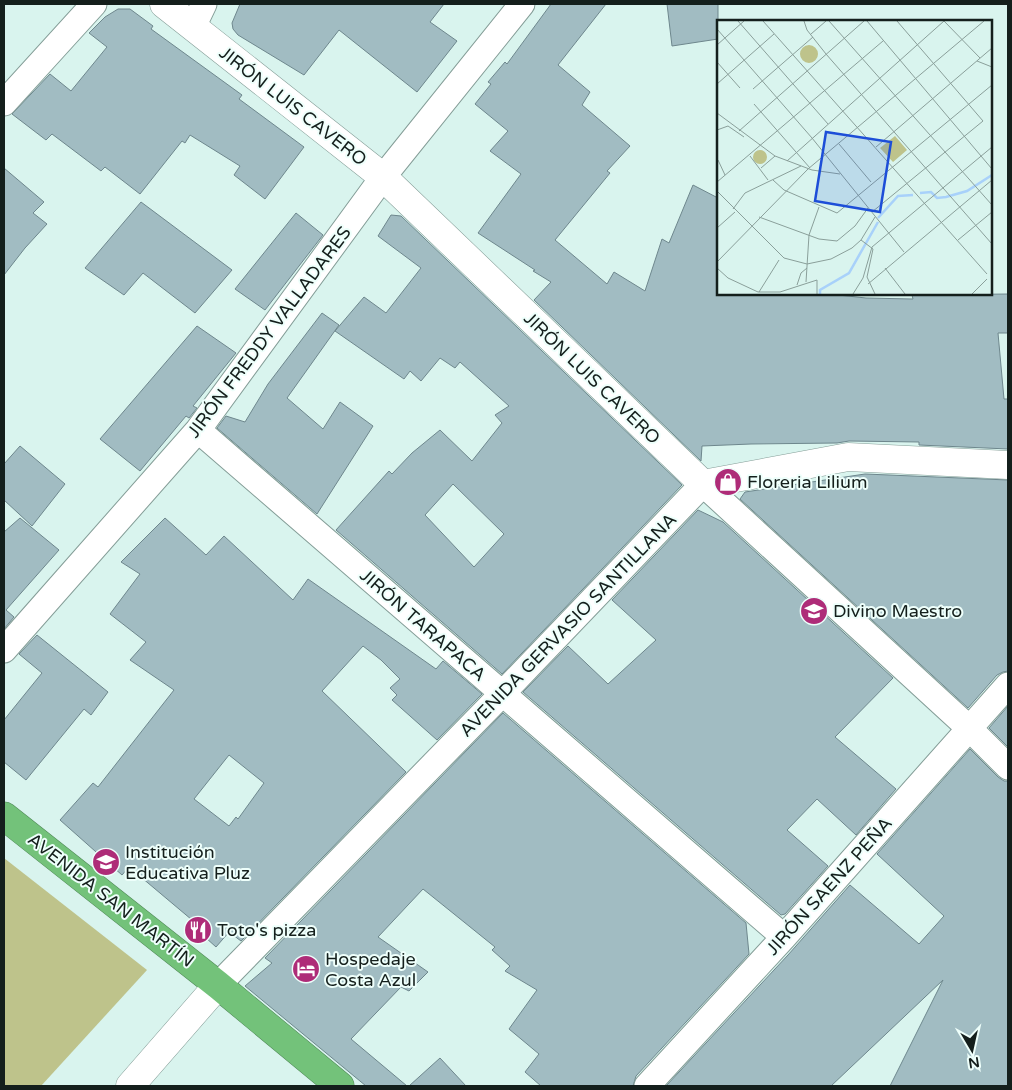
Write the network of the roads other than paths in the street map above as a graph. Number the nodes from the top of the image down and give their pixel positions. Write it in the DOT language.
graph roads {
  1 [pos="94,4"];
  2 [pos="164,4"];
  3 [pos="522,4"];
  4 [pos="199,15"];
  5 [pos="4,103"];
  6 [pos="383,177"];
  7 [pos="198,430"];
  8 [pos="1008,465"];
  9 [pos="703,484"];
  10 [pos="4,650"];
  11 [pos="1008,685"];
  12 [pos="502,694"];
  13 [pos="970,729"];
  14 [pos="1008,767"];
  15 [pos="4,816"];
  16 [pos="784,937"];
  17 [pos="218,985"];
  18 [pos="130,1086"];
  19 [pos="340,1086"];
  20 [pos="647,1086"];
  1 -- 5 [label="street"];
  2 -- 4 [label="street, JIRÓN LUIS CAVERO"];
  3 -- 6 [label="street, JIRÓN FREDDY VALLADARES"];
  4 -- 6 [label="street, JIRÓN LUIS CAVERO"];
  6 -- 7 [label="street, JIRÓN FREDDY VALLADARES"];
  6 -- 9 [label="street, JIRÓN LUIS CAVERO"];
  7 -- 10 [label="street, JIRÓN FREDDY VALLADARES"];
  7 -- 12 [label="street, JIRÓN TARAPACA"];
  8 -- 9 [label="street"];
  9 -- 12 [label="street, AVENIDA GERVASIO SANTILLANA"];
  9 -- 13 [label="street, JIRÓN LUIS CAVERO"];
  11 -- 13 [label="street, JIRÓN SAENZ PEÑA"];
  12 -- 16 [label="street, JIRÓN TARAPACA"];
  12 -- 17 [label="street, AVENIDA GERVASIO SANTILLANA"];
  13 -- 14 [label="street, JIRÓN LUIS CAVERO"];
  13 -- 16 [label="street, JIRÓN SAENZ PEÑA"];
  15 -- 17 [label="highway, AVENIDA SAN MARTÍN"];
  16 -- 20 [label="street, JIRÓN SAENZ PEÑA"];
  17 -- 18 [label="street"];
  17 -- 19 [label="highway, AVENIDA SAN MARTÍN"];
}
